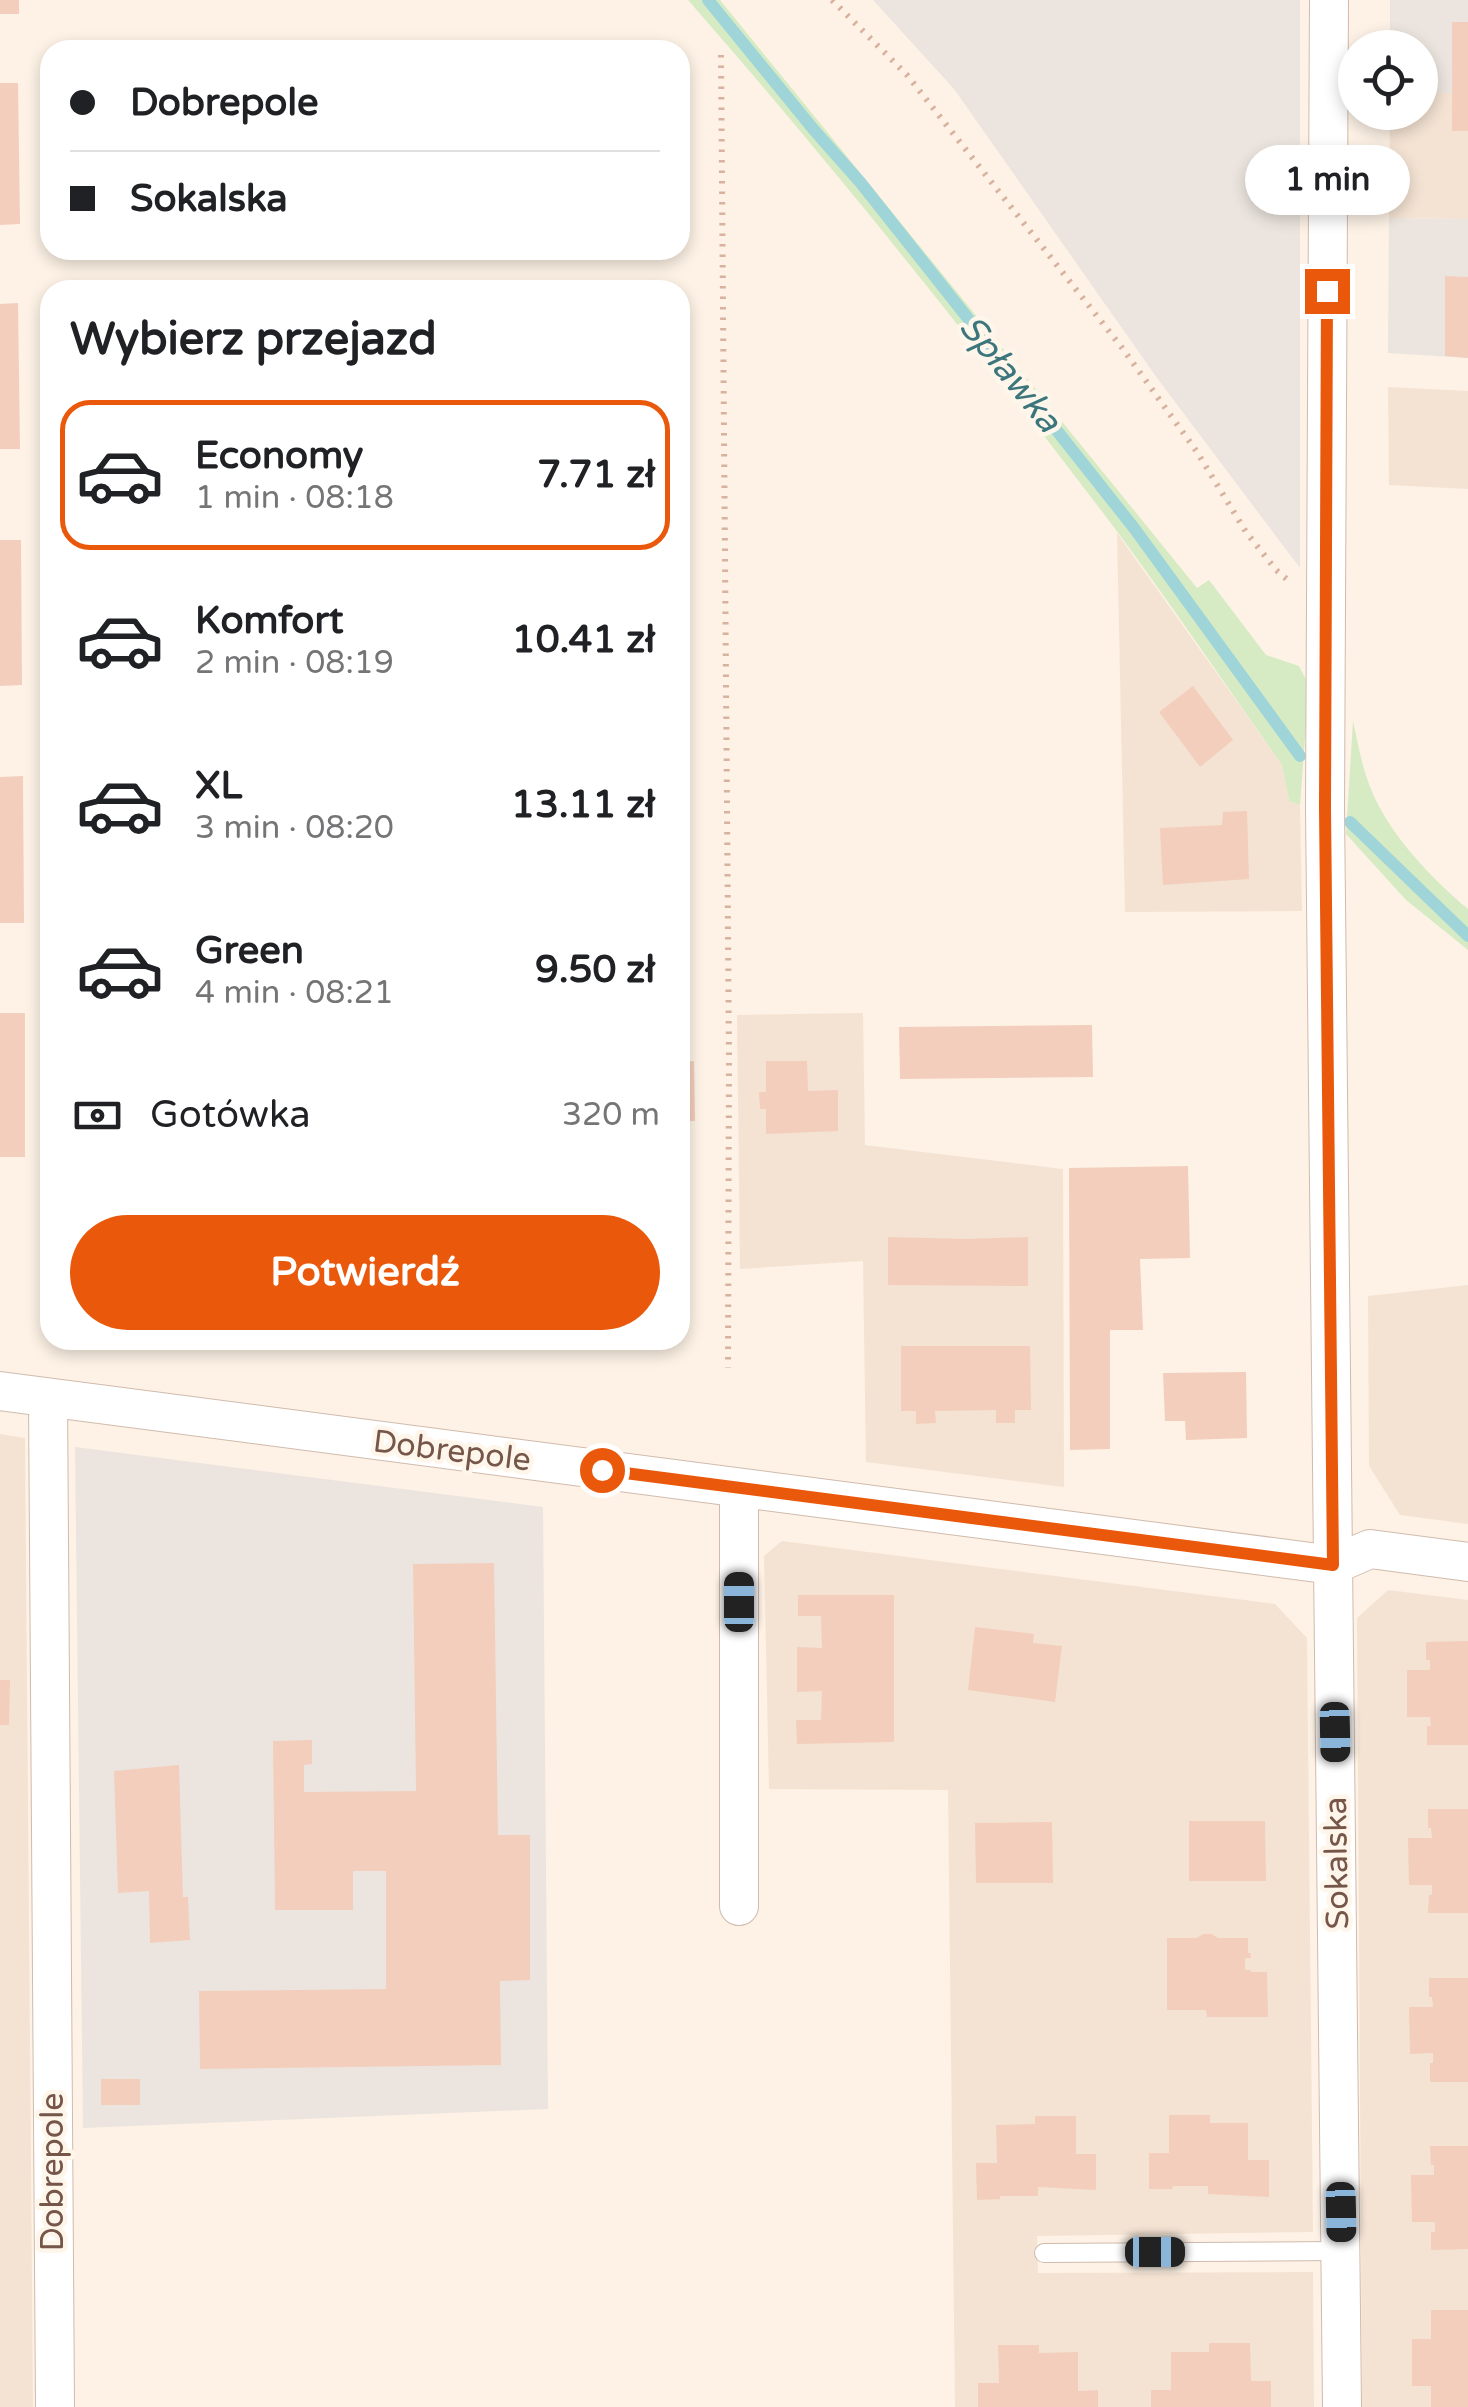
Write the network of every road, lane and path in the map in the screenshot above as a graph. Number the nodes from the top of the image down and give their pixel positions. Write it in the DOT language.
graph roads {
  1 [pos="832,0"];
  2 [pos="1329,0"];
  3 [pos="721,54"];
  4 [pos="1326,599"];
  5 [pos="728,1368"];
  6 [pos="0,1392"];
  7 [pos="48,1398"];
  8 [pos="739,1488"];
  9 [pos="1468,1562"];
  10 [pos="1333,1565"];
  11 [pos="738,1906"];
  12 [pos="1342,2251"];
  13 [pos="1044,2253"];
  14 [pos="55,2407"];
  15 [pos="1342,2407"];
  1 -- 4 [label="path"];
  2 -- 4 [label="street, Sokalska"];
  3 -- 5 [label="path"];
  4 -- 10 [label="street, Sokalska"];
  6 -- 7 [label="street, Dobrepole"];
  7 -- 8 [label="street, Dobrepole"];
  7 -- 14 [label="street, Dobrepole"];
  8 -- 10 [label="street, Dobrepole"];
  8 -- 11 [label="street"];
  9 -- 10 [label="street"];
  10 -- 12 [label="street, Sokalska"];
  12 -- 13 [label="lane"];
  12 -- 15 [label="street, Sokalska"];
}
